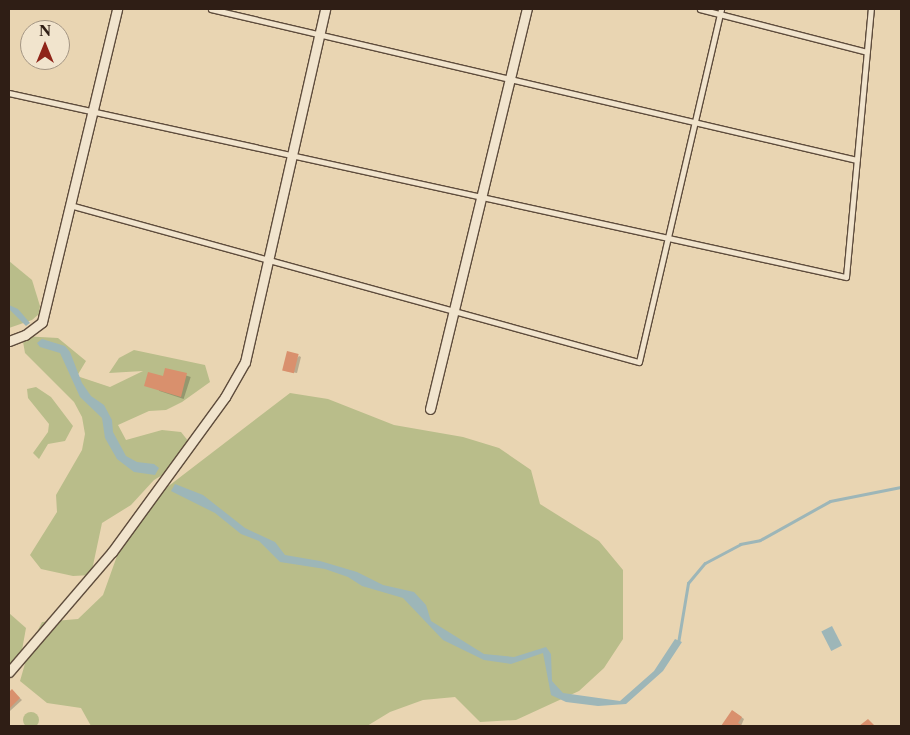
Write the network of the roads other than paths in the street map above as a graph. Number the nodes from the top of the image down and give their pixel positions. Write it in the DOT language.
graph roads {
  1 [pos="117,9"];
  2 [pos="211,9"];
  3 [pos="325,9"];
  4 [pos="526,9"];
  5 [pos="700,9"];
  6 [pos="871,9"];
  7 [pos="721,11"];
  8 [pos="319,34"];
  9 [pos="867,52"];
  10 [pos="510,79"];
  11 [pos="9,93"];
  12 [pos="93,111"];
  13 [pos="696,123"];
  14 [pos="292,155"];
  15 [pos="857,160"];
  16 [pos="481,196"];
  17 [pos="70,205"];
  18 [pos="670,238"];
  19 [pos="268,260"];
  20 [pos="453,311"];
  21 [pos="9,340"];
  22 [pos="430,409"];
  23 [pos="9,672"];
  1 -- 12 [label="street"];
  2 -- 8 [label="lane"];
  3 -- 8 [label="street"];
  4 -- 10 [label="street"];
  5 -- 7 [label="lane"];
  6 -- 9 [label="lane"];
  7 -- 9 [label="lane"];
  7 -- 13 [label="lane"];
  8 -- 10 [label="lane"];
  8 -- 14 [label="street"];
  9 -- 15 [label="lane"];
  10 -- 13 [label="lane"];
  10 -- 16 [label="street"];
  11 -- 12 [label="lane"];
  12 -- 14 [label="lane"];
  12 -- 17 [label="street"];
  13 -- 15 [label="lane"];
  13 -- 18 [label="lane"];
  14 -- 16 [label="lane"];
  14 -- 19 [label="street"];
  15 -- 18 [label="lane"];
  16 -- 18 [label="lane"];
  16 -- 20 [label="street"];
  17 -- 19 [label="lane"];
  17 -- 21 [label="street"];
  18 -- 20 [label="lane"];
  19 -- 20 [label="lane"];
  19 -- 23 [label="street"];
  20 -- 22 [label="street"];
}
